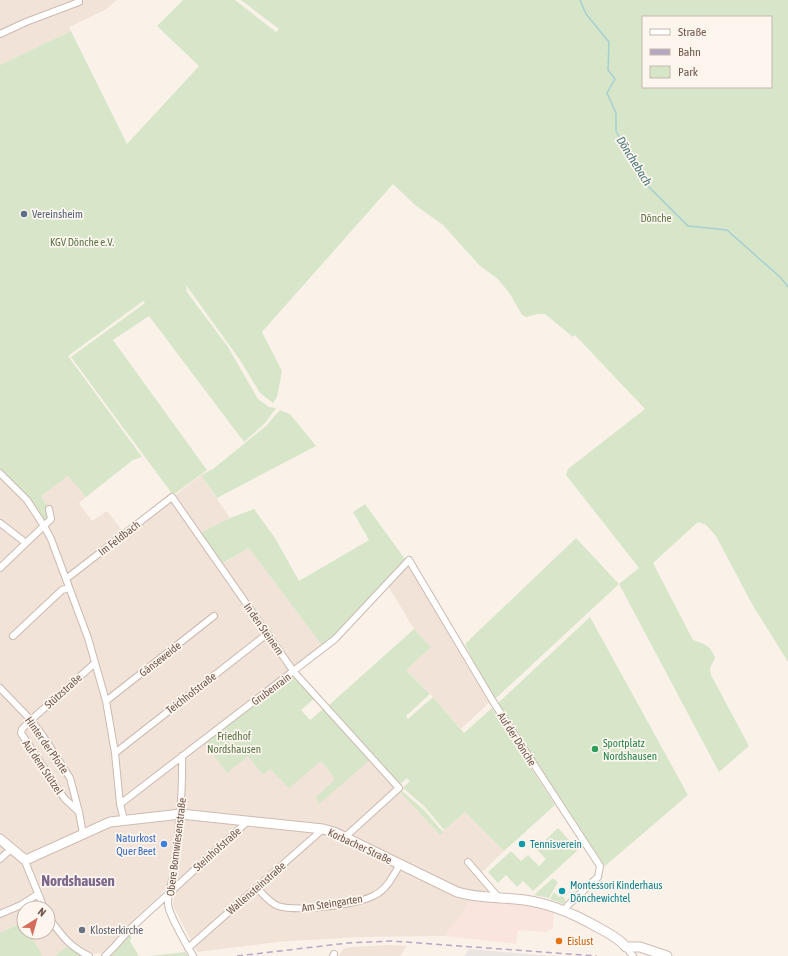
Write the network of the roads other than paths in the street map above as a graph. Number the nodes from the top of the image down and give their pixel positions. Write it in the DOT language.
graph roads {
  1 [pos="79,2"];
  2 [pos="0,34"];
  3 [pos="0,473"];
  4 [pos="172,497"];
  5 [pos="49,509"];
  6 [pos="0,523"];
  7 [pos="44,526"];
  8 [pos="26,543"];
  9 [pos="409,560"];
  10 [pos="0,568"];
  11 [pos="66,579"];
  12 [pos="69,588"];
  13 [pos="214,616"];
  14 [pos="267,634"];
  15 [pos="13,636"];
  16 [pos="95,663"];
  17 [pos="294,672"];
  18 [pos="0,688"];
  19 [pos="106,701"];
  20 [pos="31,720"];
  21 [pos="115,753"];
  22 [pos="182,756"];
  23 [pos="120,804"];
  24 [pos="79,812"];
  25 [pos="181,814"];
  26 [pos="124,820"];
  27 [pos="248,821"];
  28 [pos="323,829"];
  29 [pos="83,834"];
  30 [pos="344,838"];
  31 [pos="0,839"];
  32 [pos="10,849"];
  33 [pos="0,859"];
  34 [pos="24,859"];
  35 [pos="468,862"];
  36 [pos="400,864"];
  37 [pos="257,888"];
  38 [pos="169,893"];
  39 [pos="38,894"];
  40 [pos="499,898"];
  41 [pos="41,900"];
  42 [pos="565,910"];
  43 [pos="0,914"];
  44 [pos="56,928"];
  45 [pos="626,947"];
  46 [pos="188,948"];
  47 [pos="89,956"];
  48 [pos="105,956"];
  49 [pos="193,956"];
  50 [pos="633,956"];
  51 [pos="667,956"];
  1 -- 2 [label="street"];
  3 -- 7 [label="street"];
  4 -- 11 [label="street, Im Feldbach"];
  4 -- 14 [label="street, In den Steinern"];
  5 -- 7 [label="street"];
  6 -- 8 [label="street"];
  7 -- 8 [label="street"];
  7 -- 11 [label="street"];
  8 -- 10 [label="street"];
  9 -- 17 [label="street, Grubenrain"];
  9 -- 42 [label="street, Auf der Dönche"];
  11 -- 12 [label="street"];
  12 -- 15 [label="street"];
  12 -- 16 [label="street"];
  13 -- 19 [label="street, Gänseweide"];
  14 -- 17 [label="street, In den Steinern"];
  14 -- 21 [label="street, Teichhofstraße"];
  16 -- 19 [label="street"];
  16 -- 20 [label="street, Stützstraße"];
  17 -- 22 [label="street, Grubenrain"];
  17 -- 30 [label="street, In den Steinern"];
  18 -- 20 [label="street, Hinter der Pforte"];
  19 -- 21 [label="street"];
  20 -- 24 [label="street, Hinter der Pforte"];
  20 -- 24 [label="street, Auf dem Stützel"];
  21 -- 23 [label="street"];
  22 -- 23 [label="street, Grubenrain"];
  22 -- 25 [label="street, Obere Bornwiesenstraße"];
  23 -- 26 [label="street"];
  24 -- 29 [label="street, Hinter der Pforte"];
  25 -- 26 [label="street, Korbacher Straße"];
  25 -- 27 [label="street, Korbacher Straße"];
  25 -- 38 [label="street, Obere Bornwiesenstraße"];
  26 -- 29 [label="street, Korbacher Straße"];
  27 -- 28 [label="street, Korbacher Straße"];
  27 -- 38 [label="street, Steinhofstraße"];
  28 -- 30 [label="street, Korbacher Straße"];
  28 -- 37 [label="street, Wallensteinstraße"];
  29 -- 34 [label="street, Korbacher Straße"];
  30 -- 36 [label="street, Korbacher Straße"];
  31 -- 32 [label="street"];
  32 -- 33 [label="street"];
  32 -- 34 [label="street"];
  34 -- 39 [label="street"];
  35 -- 40 [label="street"];
  36 -- 37 [label="street, Am Steingarten"];
  36 -- 40 [label="street, Korbacher Straße"];
  37 -- 46 [label="street, Wallensteinstraße"];
  38 -- 46 [label="street, Obere Bornwiesenstraße"];
  38 -- 48 [label="street, Steinhofstraße"];
  39 -- 41 [label="street"];
  39 -- 43 [label="street"];
  40 -- 42 [label="street, Korbacher Straße"];
  42 -- 45 [label="street, Korbacher Straße"];
  44 -- 47 [label="street"];
  45 -- 50 [label="street"];
  45 -- 51 [label="street"];
  46 -- 49 [label="street, Obere Bornwiesenstraße"];
}
